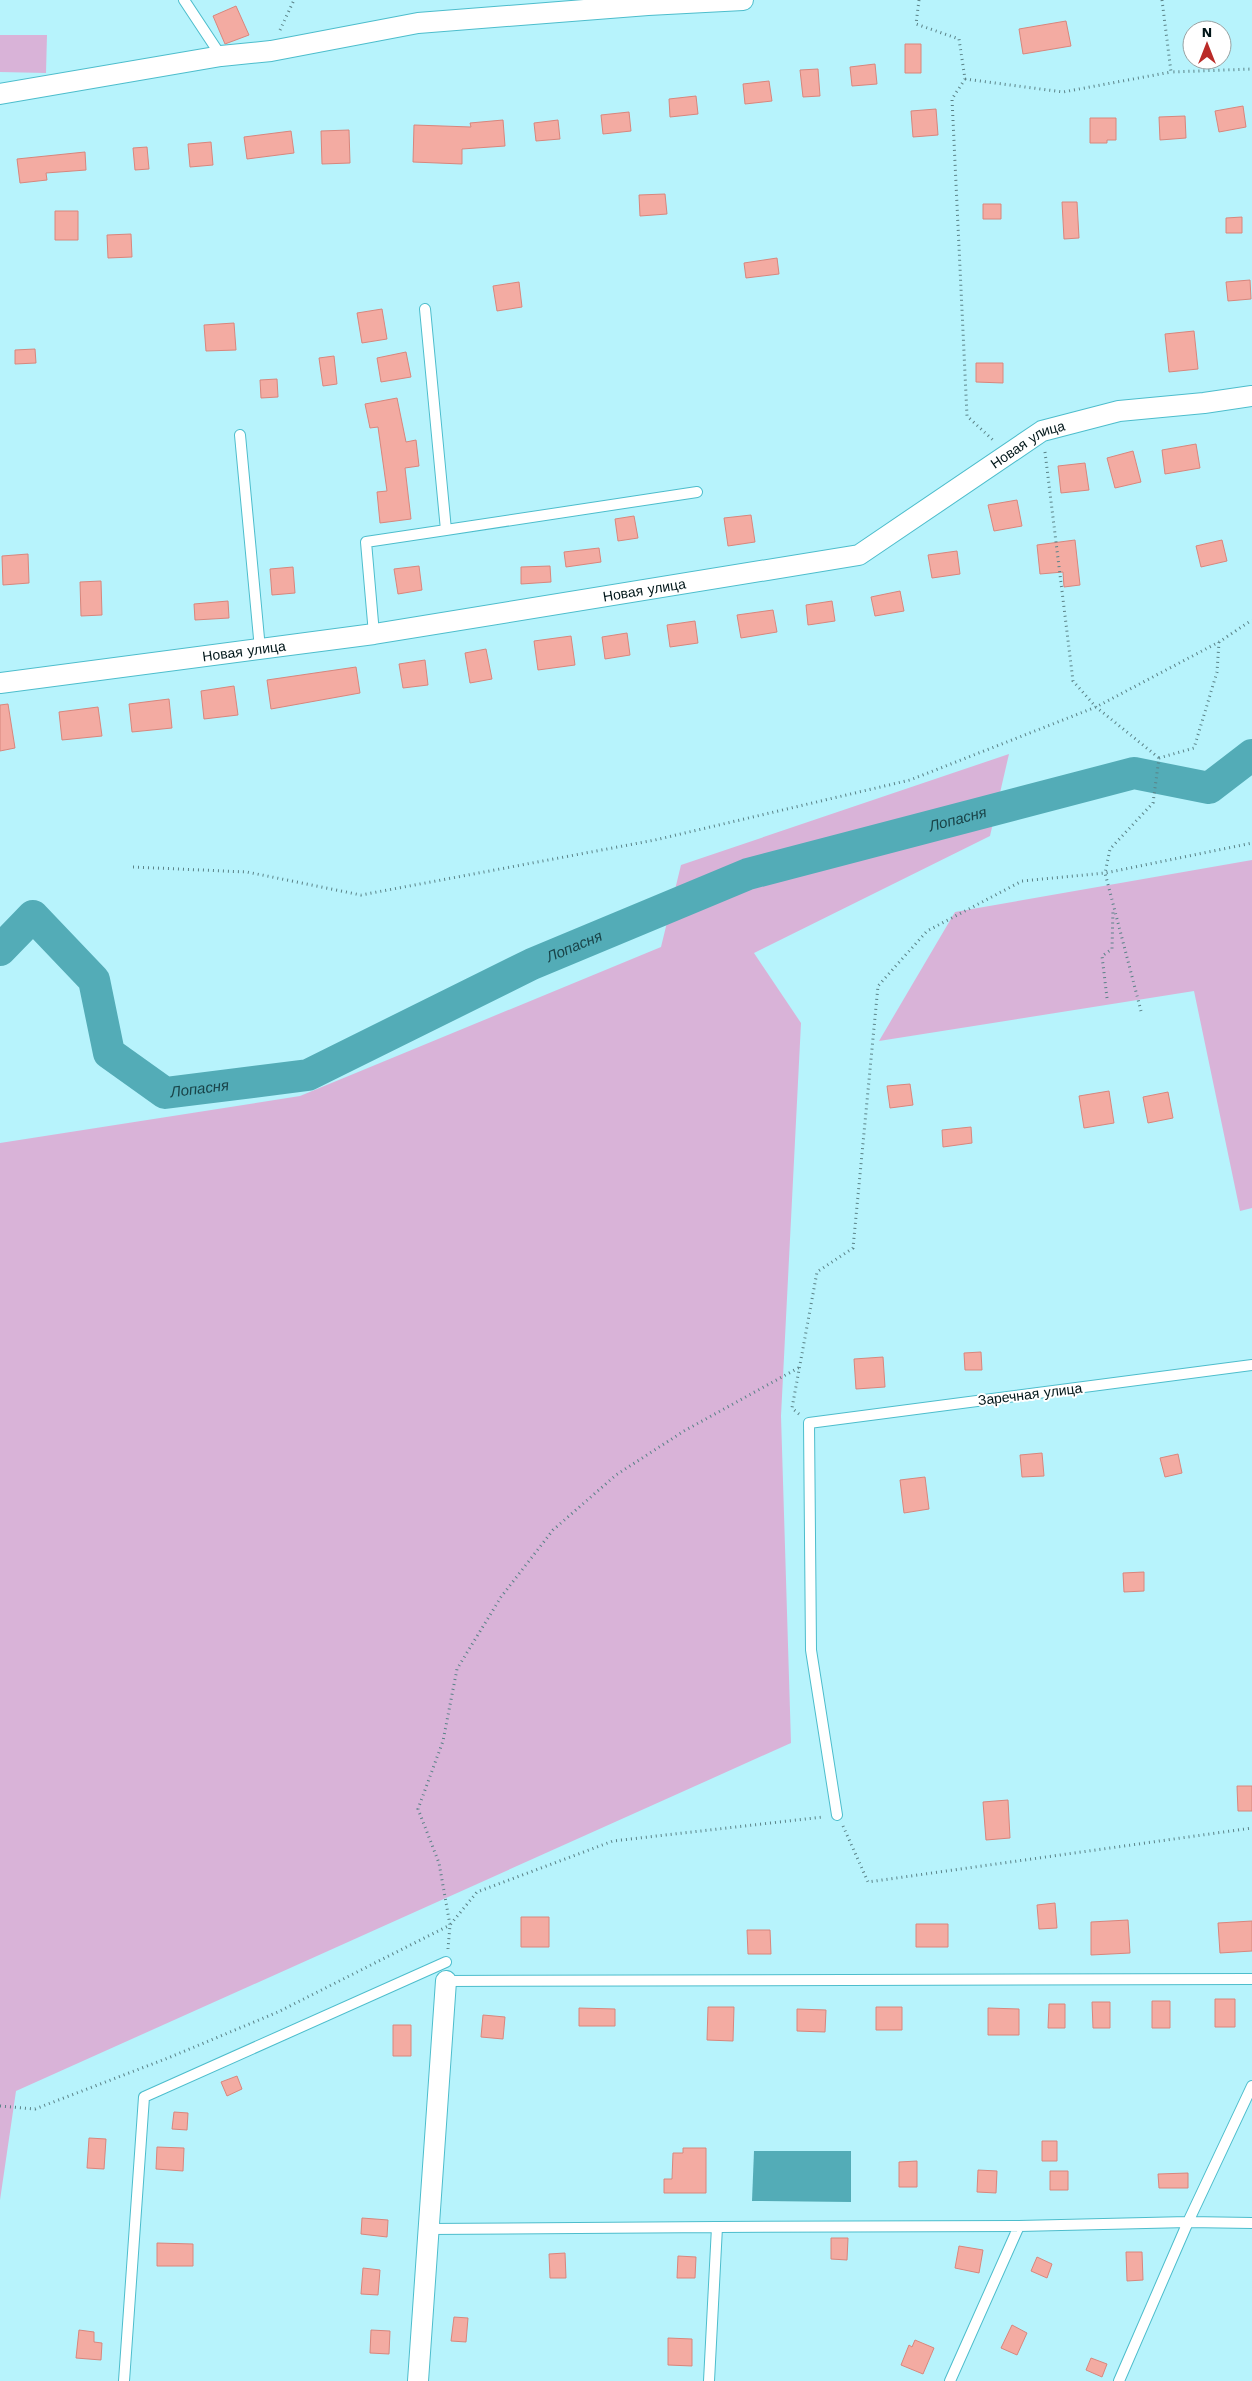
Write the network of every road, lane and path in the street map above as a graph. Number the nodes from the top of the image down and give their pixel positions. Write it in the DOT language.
graph roads {
  1 [pos="184,0"];
  2 [pos="294,0"];
  3 [pos="743,0"];
  4 [pos="918,0"];
  5 [pos="1162,0"];
  6 [pos="271,51"];
  7 [pos="221,56"];
  8 [pos="1252,69"];
  9 [pos="1171,72"];
  10 [pos="965,79"];
  11 [pos="0,94"];
  12 [pos="425,309"];
  13 [pos="1252,396"];
  14 [pos="1042,431"];
  15 [pos="240,435"];
  16 [pos="1009,455"];
  17 [pos="697,492"];
  18 [pos="446,530"];
  19 [pos="1252,620"];
  20 [pos="374,634"];
  21 [pos="1219,642"];
  22 [pos="260,649"];
  23 [pos="0,682"];
  24 [pos="1096,707"];
  25 [pos="1159,758"];
  26 [pos="1252,843"];
  27 [pos="133,867"];
  28 [pos="1105,873"];
  29 [pos="1114,906"];
  30 [pos="1107,998"];
  31 [pos="1141,1010"];
  32 [pos="1252,1365"];
  33 [pos="800,1368"];
  34 [pos="809,1423"];
  35 [pos="837,1815"];
  36 [pos="1252,1828"];
  37 [pos="450,1926"];
  38 [pos="446,1971"];
  39 [pos="1252,1979"];
  40 [pos="1252,2086"];
  41 [pos="0,2106"];
  42 [pos="1188,2222"];
  43 [pos="1252,2223"];
  44 [pos="1018,2226"];
  45 [pos="717,2227"];
  46 [pos="428,2229"];
  47 [pos="124,2381"];
  48 [pos="418,2381"];
  49 [pos="710,2381"];
  50 [pos="950,2381"];
  51 [pos="1119,2381"];
  1 -- 7 [label="lane"];
  2 -- 6 [label="path"];
  3 -- 6 [label="street"];
  4 -- 10 [label="path"];
  5 -- 9 [label="path"];
  6 -- 7 [label="street"];
  7 -- 11 [label="street"];
  8 -- 9 [label="path"];
  9 -- 10 [label="path"];
  10 -- 16 [label="path"];
  12 -- 18 [label="lane"];
  13 -- 14 [label="street, Новая улица"];
  14 -- 16 [label="street, Новая улица"];
  14 -- 24 [label="path"];
  15 -- 22 [label="lane"];
  16 -- 20 [label="street, Новая улица"];
  17 -- 18 [label="lane"];
  18 -- 20 [label="lane"];
  19 -- 21 [label="path"];
  20 -- 22 [label="street, Новая улица"];
  21 -- 24 [label="path"];
  21 -- 25 [label="path"];
  22 -- 23 [label="street, Новая улица"];
  24 -- 25 [label="path"];
  24 -- 27 [label="path"];
  25 -- 28 [label="path"];
  26 -- 28 [label="path"];
  28 -- 29 [label="path"];
  28 -- 33 [label="path"];
  29 -- 30 [label="path"];
  29 -- 31 [label="path"];
  32 -- 34 [label="lane, Заречная улица"];
  33 -- 34 [label="path"];
  33 -- 37 [label="path"];
  34 -- 35 [label="lane"];
  35 -- 36 [label="path"];
  35 -- 37 [label="path"];
  37 -- 38 [label="path"];
  37 -- 41 [label="path"];
  38 -- 39 [label="lane"];
  38 -- 46 [label="street"];
  38 -- 47 [label="lane"];
  40 -- 42 [label="lane"];
  42 -- 43 [label="lane"];
  42 -- 44 [label="lane"];
  42 -- 51 [label="lane"];
  44 -- 45 [label="lane"];
  44 -- 50 [label="lane"];
  45 -- 46 [label="lane"];
  45 -- 49 [label="lane"];
  46 -- 48 [label="street"];
}
